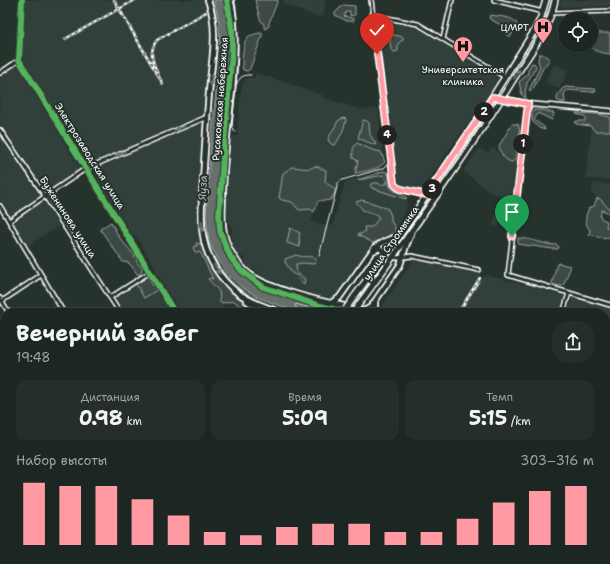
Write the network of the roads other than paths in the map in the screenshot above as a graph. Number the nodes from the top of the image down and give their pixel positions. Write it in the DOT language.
graph roads {
  1 [pos="22,0"];
  2 [pos="208,0"];
  3 [pos="231,0"];
  4 [pos="371,0"];
  5 [pos="452,0"];
  6 [pos="494,0"];
  7 [pos="546,0"];
  8 [pos="555,0"];
  9 [pos="610,11"];
  10 [pos="543,12"];
  11 [pos="552,13"];
  12 [pos="372,15"];
  13 [pos="443,39"];
  14 [pos="19,60"];
  15 [pos="0,73"];
  16 [pos="505,77"];
  17 [pos="493,97"];
  18 [pos="501,99"];
  19 [pos="528,104"];
  20 [pos="610,111"];
  21 [pos="207,117"];
  22 [pos="0,130"];
  23 [pos="85,169"];
  24 [pos="427,195"];
  25 [pos="45,196"];
  26 [pos="434,197"];
  27 [pos="0,206"];
  28 [pos="8,221"];
  29 [pos="415,227"];
  30 [pos="399,236"];
  31 [pos="372,252"];
  32 [pos="384,255"];
  33 [pos="402,257"];
  34 [pos="396,258"];
  35 [pos="390,261"];
  36 [pos="400,265"];
  37 [pos="479,270"];
  38 [pos="150,272"];
  39 [pos="41,275"];
  40 [pos="344,292"];
  41 [pos="238,293"];
  42 [pos="569,293"];
  43 [pos="111,298"];
  44 [pos="1,300"];
  45 [pos="375,302"];
  46 [pos="330,303"];
  47 [pos="610,305"];
  48 [pos="61,308"];
  49 [pos="117,308"];
  50 [pos="172,308"];
  51 [pos="258,308"];
  52 [pos="269,308"];
  53 [pos="347,308"];
  54 [pos="356,308"];
  55 [pos="369,308"];
  56 [pos="375,308"];
  57 [pos="564,308"];
  1 -- 14 [label="street"];
  2 -- 21 [label="main road, one-way"];
  3 -- 46 [label="main road, Русаковская набережная"];
  4 -- 12 [label="street"];
  5 -- 13 [label="street"];
  6 -- 10 [label="street"];
  7 -- 10 [label="main road, улица Стромынка"];
  8 -- 11 [label="main road, улица Стромынка"];
  9 -- 11 [label="street"];
  10 -- 16 [label="main road, улица Стромынка"];
  18 -- 11 [label="main road, улица Стромынка, one-way"];
  12 -- 13 [label="street"];
  12 -- 24 [label="street"];
  13 -- 16 [label="street"];
  14 -- 15 [label="street"];
  14 -- 23 [label="street, Электрозаводская улица"];
  16 -- 17 [label="main road, улица Стромынка"];
  17 -- 18 [label="street"];
  17 -- 24 [label="main road, улица Стромынка"];
  18 -- 19 [label="street"];
  18 -- 26 [label="main road, улица Стромынка"];
  19 -- 20 [label="street"];
  19 -- 42 [label="street"];
  21 -- 23 [label="street, one-way"];
  21 -- 41 [label="main road, one-way"];
  22 -- 25 [label="street, Буженинова улица"];
  23 -- 25 [label="street"];
  23 -- 38 [label="street, Электрозаводская улица"];
  24 -- 26 [label="street"];
  24 -- 30 [label="main road, улица Стромынка"];
  25 -- 28 [label="street"];
  25 -- 43 [label="street, Буженинова улица"];
  26 -- 29 [label="main road, улица Стромынка"];
  27 -- 28 [label="street"];
  28 -- 39 [label="street"];
  29 -- 33 [label="main road"];
  29 -- 35 [label="main road, улица Стромынка"];
  30 -- 31 [label="main road"];
  30 -- 32 [label="main road, улица Стромынка"];
  31 -- 32 [label="main road"];
  31 -- 40 [label="main road"];
  32 -- 53 [label="main road, улица Стромынка, bridge"];
  33 -- 34 [label="street"];
  33 -- 36 [label="main road"];
  33 -- 37 [label="street"];
  34 -- 35 [label="main road"];
  34 -- 36 [label="main road"];
  35 -- 54 [label="main road, улица Стромынка, bridge"];
  36 -- 45 [label="main road"];
  38 -- 43 [label="street"];
  38 -- 50 [label="street, Электрозаводская улица"];
  39 -- 44 [label="street"];
  39 -- 48 [label="street"];
  40 -- 46 [label="main road"];
  40 -- 46 [label="main road, Русаковская набережная"];
  41 -- 51 [label="main road"];
  41 -- 52 [label="main road"];
  42 -- 47 [label="street"];
  42 -- 57 [label="street"];
  43 -- 49 [label="street, Буженинова улица"];
  45 -- 55 [label="main road"];
  45 -- 56 [label="main road"];
}
